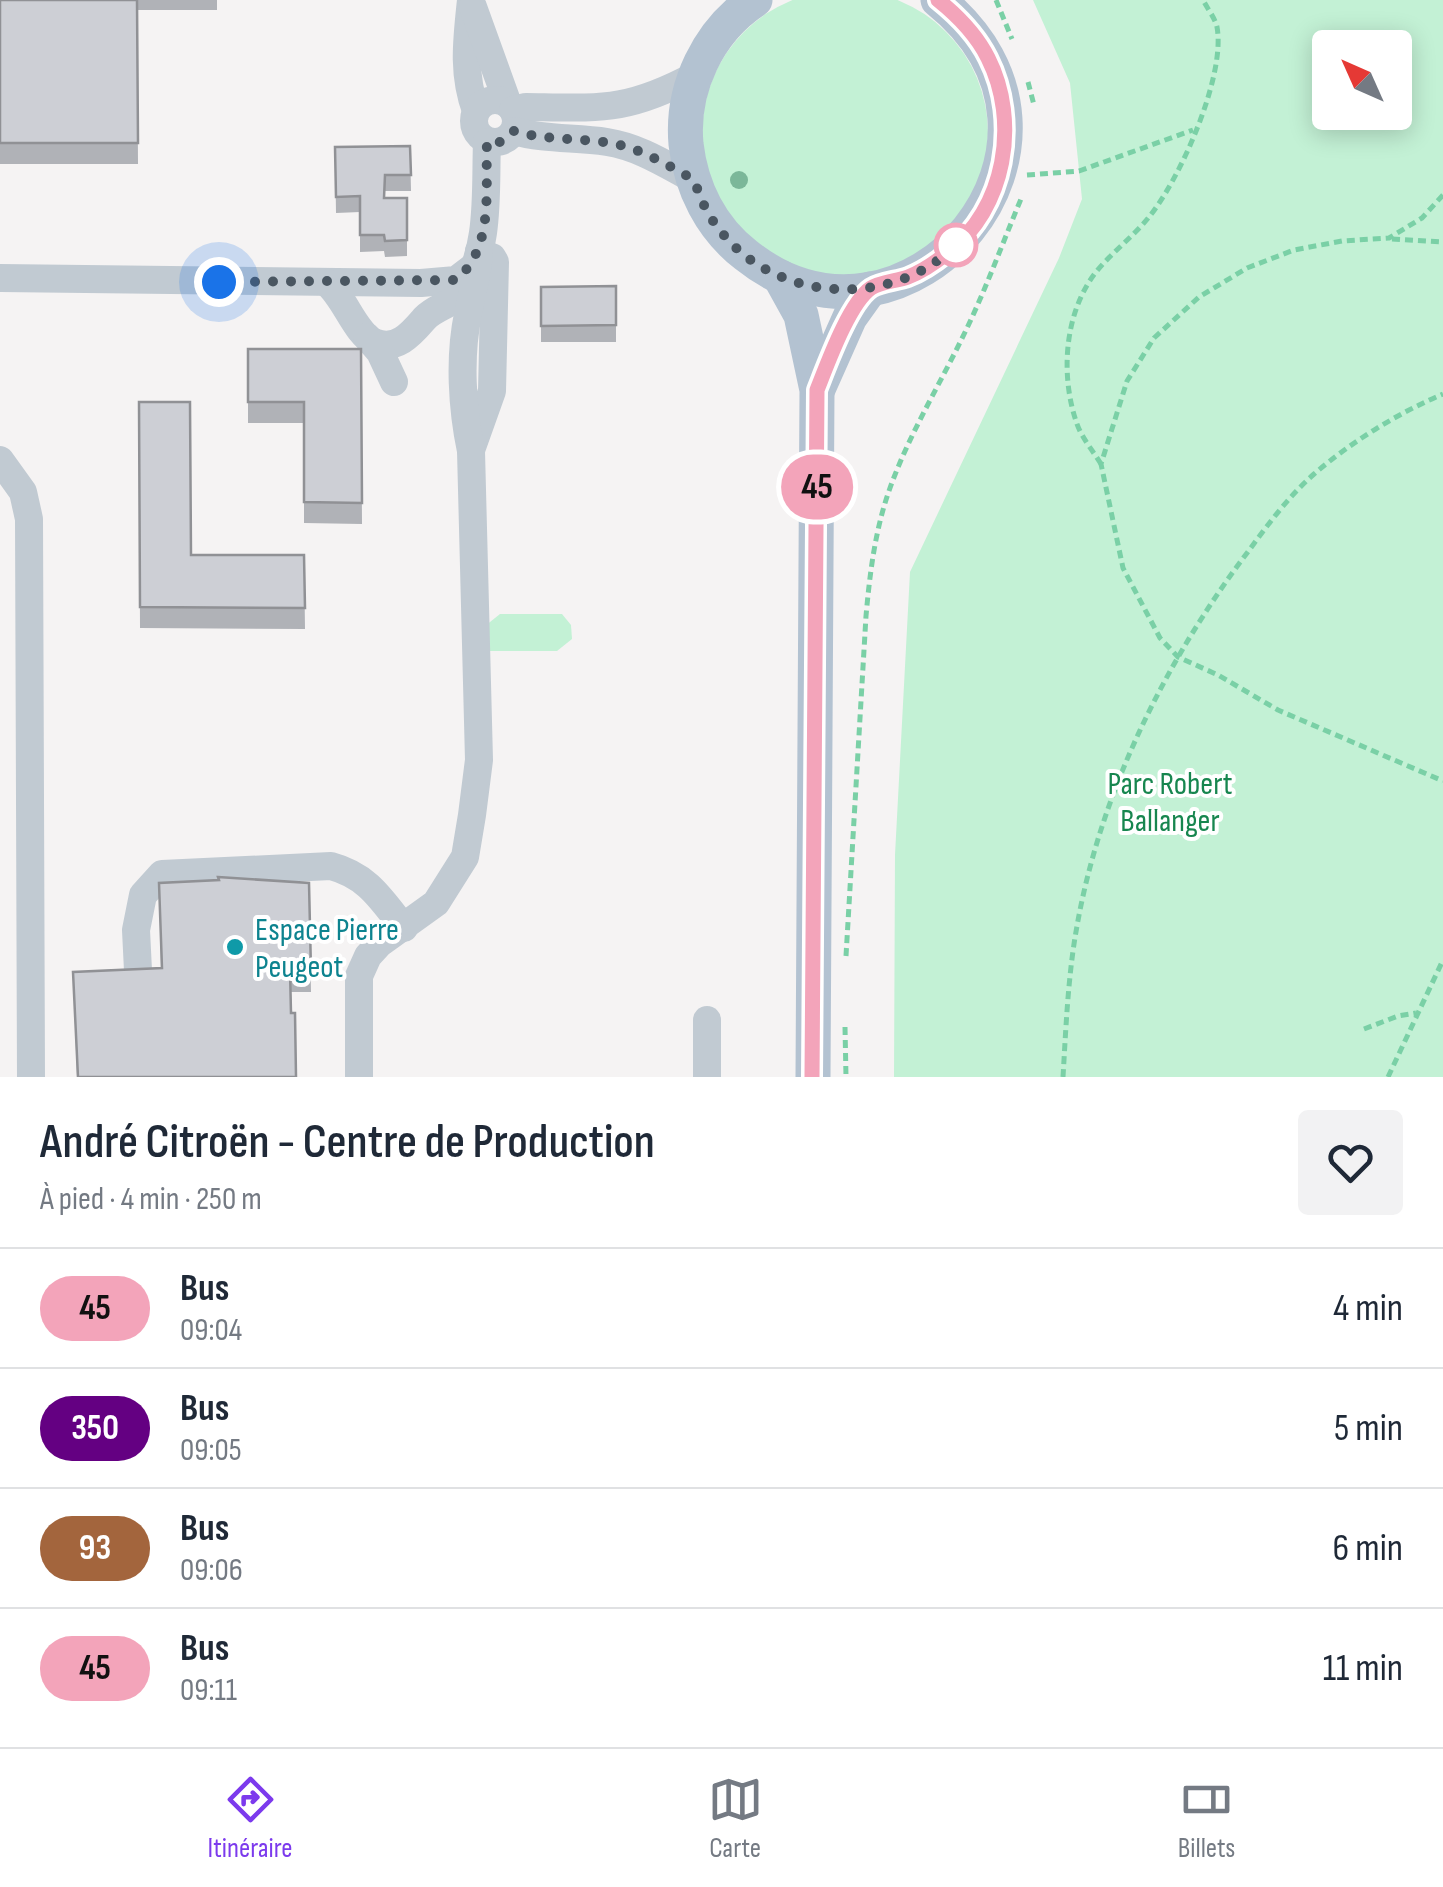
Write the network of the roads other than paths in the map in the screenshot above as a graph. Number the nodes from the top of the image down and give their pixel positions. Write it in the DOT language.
graph roads {
  1 [pos="755,0"];
  2 [pos="938,0"];
  3 [pos="471,2"];
  4 [pos="696,75"];
  5 [pos="476,111"];
  6 [pos="512,115"];
  7 [pos="487,142"];
  8 [pos="693,179"];
  9 [pos="478,252"];
  10 [pos="780,277"];
  11 [pos="0,278"];
  12 [pos="326,282"];
  13 [pos="870,288"];
  14 [pos="817,390"];
  15 [pos="0,460"];
  16 [pos="404,928"];
  17 [pos="139,990"];
  18 [pos="707,1020"];
  19 [pos="32,1077"];
  20 [pos="359,1077"];
  21 [pos="707,1077"];
  22 [pos="812,1077"];
  1 -- 4 [label="main road"];
  2 -- 13 [label="main road"];
  3 -- 5 [label="lane"];
  3 -- 6 [label="lane"];
  4 -- 6 [label="lane"];
  4 -- 8 [label="main road"];
  5 -- 6 [label="lane"];
  5 -- 7 [label="lane"];
  6 -- 7 [label="lane"];
  6 -- 8 [label="lane"];
  7 -- 9 [label="lane"];
  8 -- 10 [label="main road"];
  9 -- 12 [label="lane"];
  9 -- 12 [label="lane"];
  9 -- 16 [label="lane"];
  10 -- 13 [label="main road"];
  10 -- 14 [label="main road"];
  11 -- 12 [label="lane"];
  13 -- 14 [label="main road"];
  14 -- 22 [label="main road"];
  15 -- 19 [label="lane"];
  16 -- 17 [label="lane"];
  16 -- 20 [label="lane"];
  18 -- 21 [label="lane"];
}
